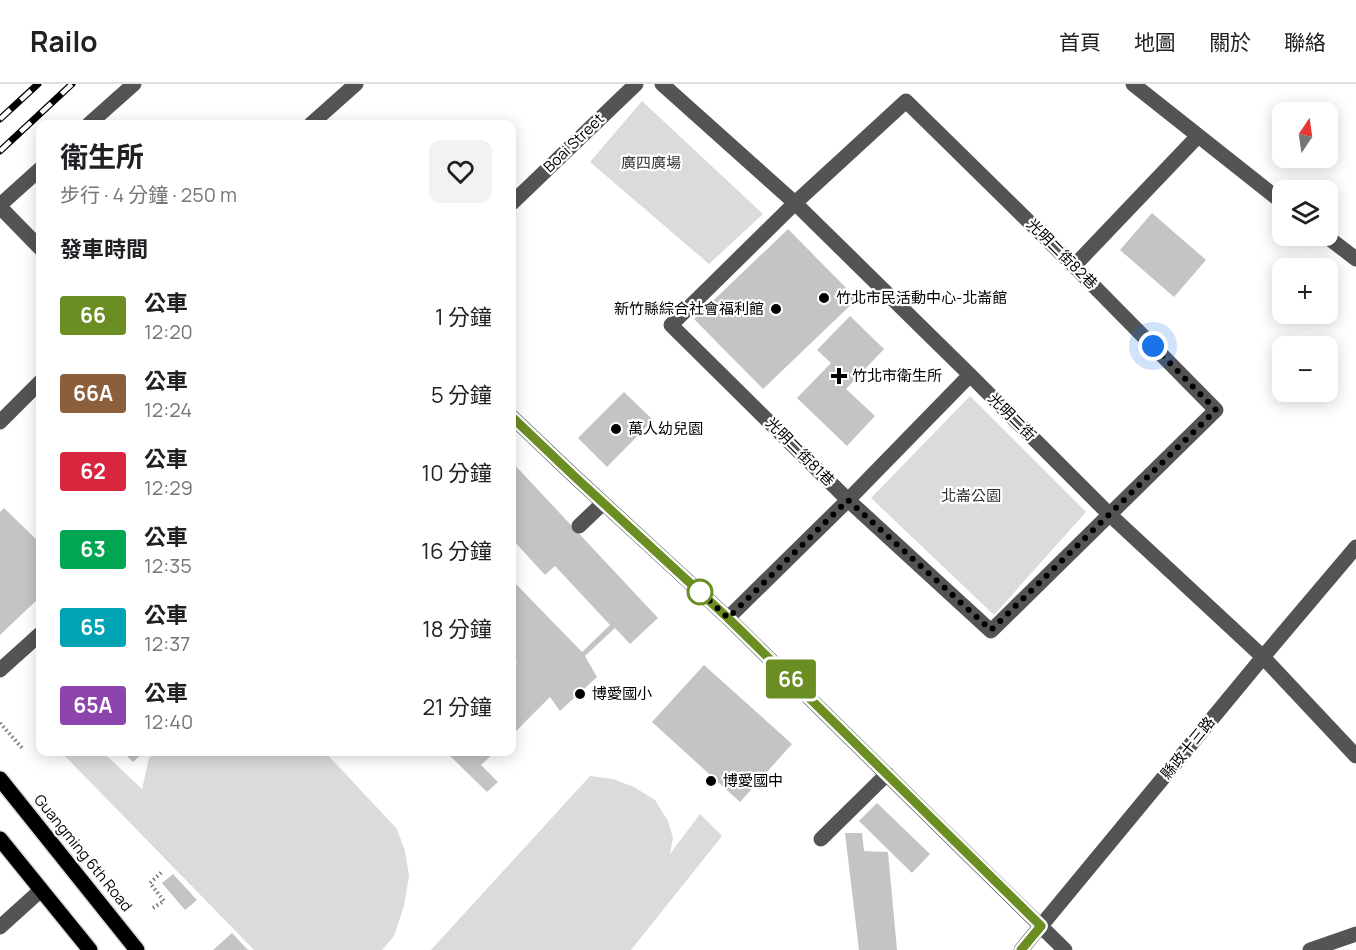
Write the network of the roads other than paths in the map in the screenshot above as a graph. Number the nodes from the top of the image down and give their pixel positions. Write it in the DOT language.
graph roads {
  1 [pos="134,84"];
  2 [pos="356,84"];
  3 [pos="636,84"];
  4 [pos="662,84"];
  5 [pos="1133,84"];
  6 [pos="94,120"];
  7 [pos="316,120"];
  8 [pos="1198,136"];
  9 [pos="36,173"];
  10 [pos="1272,194"];
  11 [pos="516,198"];
  12 [pos="795,203"];
  13 [pos="0,206"];
  14 [pos="36,244"];
  15 [pos="1338,245"];
  16 [pos="1356,259"];
  17 [pos="1074,266"];
  18 [pos="970,375"];
  19 [pos="36,386"];
  20 [pos="516,421"];
  21 [pos="0,422"];
  22 [pos="848,500"];
  23 [pos="603,503"];
  24 [pos="1109,514"];
  25 [pos="579,526"];
  26 [pos="1356,547"];
  27 [pos="728,618"];
  28 [pos="36,638"];
  29 [pos="1263,657"];
  30 [pos="0,670"];
  31 [pos="1356,756"];
  32 [pos="886,774"];
  33 [pos="0,779"];
  34 [pos="0,839"];
  35 [pos="821,839"];
  36 [pos="41,890"];
  37 [pos="1041,926"];
  38 [pos="0,927"];
  39 [pos="1356,934"];
  40 [pos="90,950"];
  41 [pos="137,950"];
  42 [pos="1021,950"];
  43 [pos="1065,950"];
  44 [pos="1310,950"];
  1 -- 6 [label="street"];
  2 -- 7 [label="street"];
  3 -- 11 [label="street, Boai Street"];
  4 -- 12 [label="street, 光明二街"];
  5 -- 8 [label="street"];
  8 -- 10 [label="street"];
  8 -- 17 [label="street"];
  9 -- 13 [label="street"];
  12 -- 17 [label="street, 光明二街82巷"];
  12 -- 18 [label="street, 光明二街"];
  12 -- 22 [label="street, 光明二街81巷"];
  13 -- 14 [label="street"];
  15 -- 16 [label="street"];
  17 -- 24 [label="street, 光明二街82巷"];
  18 -- 22 [label="street"];
  18 -- 24 [label="street, 光明二街"];
  19 -- 21 [label="street"];
  20 -- 23 [label="street"];
  22 -- 24 [label="street, 光明二街81巷"];
  22 -- 27 [label="street"];
  23 -- 25 [label="street"];
  23 -- 27 [label="street"];
  24 -- 29 [label="street, 光明二街"];
  26 -- 29 [label="street, 縣政十三路"];
  27 -- 32 [label="street"];
  28 -- 30 [label="street"];
  29 -- 31 [label="street, 光明二街"];
  29 -- 37 [label="street, 縣政十三路"];
  32 -- 35 [label="street"];
  32 -- 37 [label="street"];
  33 -- 41 [label="main road, Guangming 6th Road"];
  34 -- 36 [label="main road"];
  36 -- 38 [label="street"];
  36 -- 40 [label="main road"];
  37 -- 42 [label="street, 縣政十三路"];
  37 -- 43 [label="street"];
  39 -- 44 [label="street"];
}
